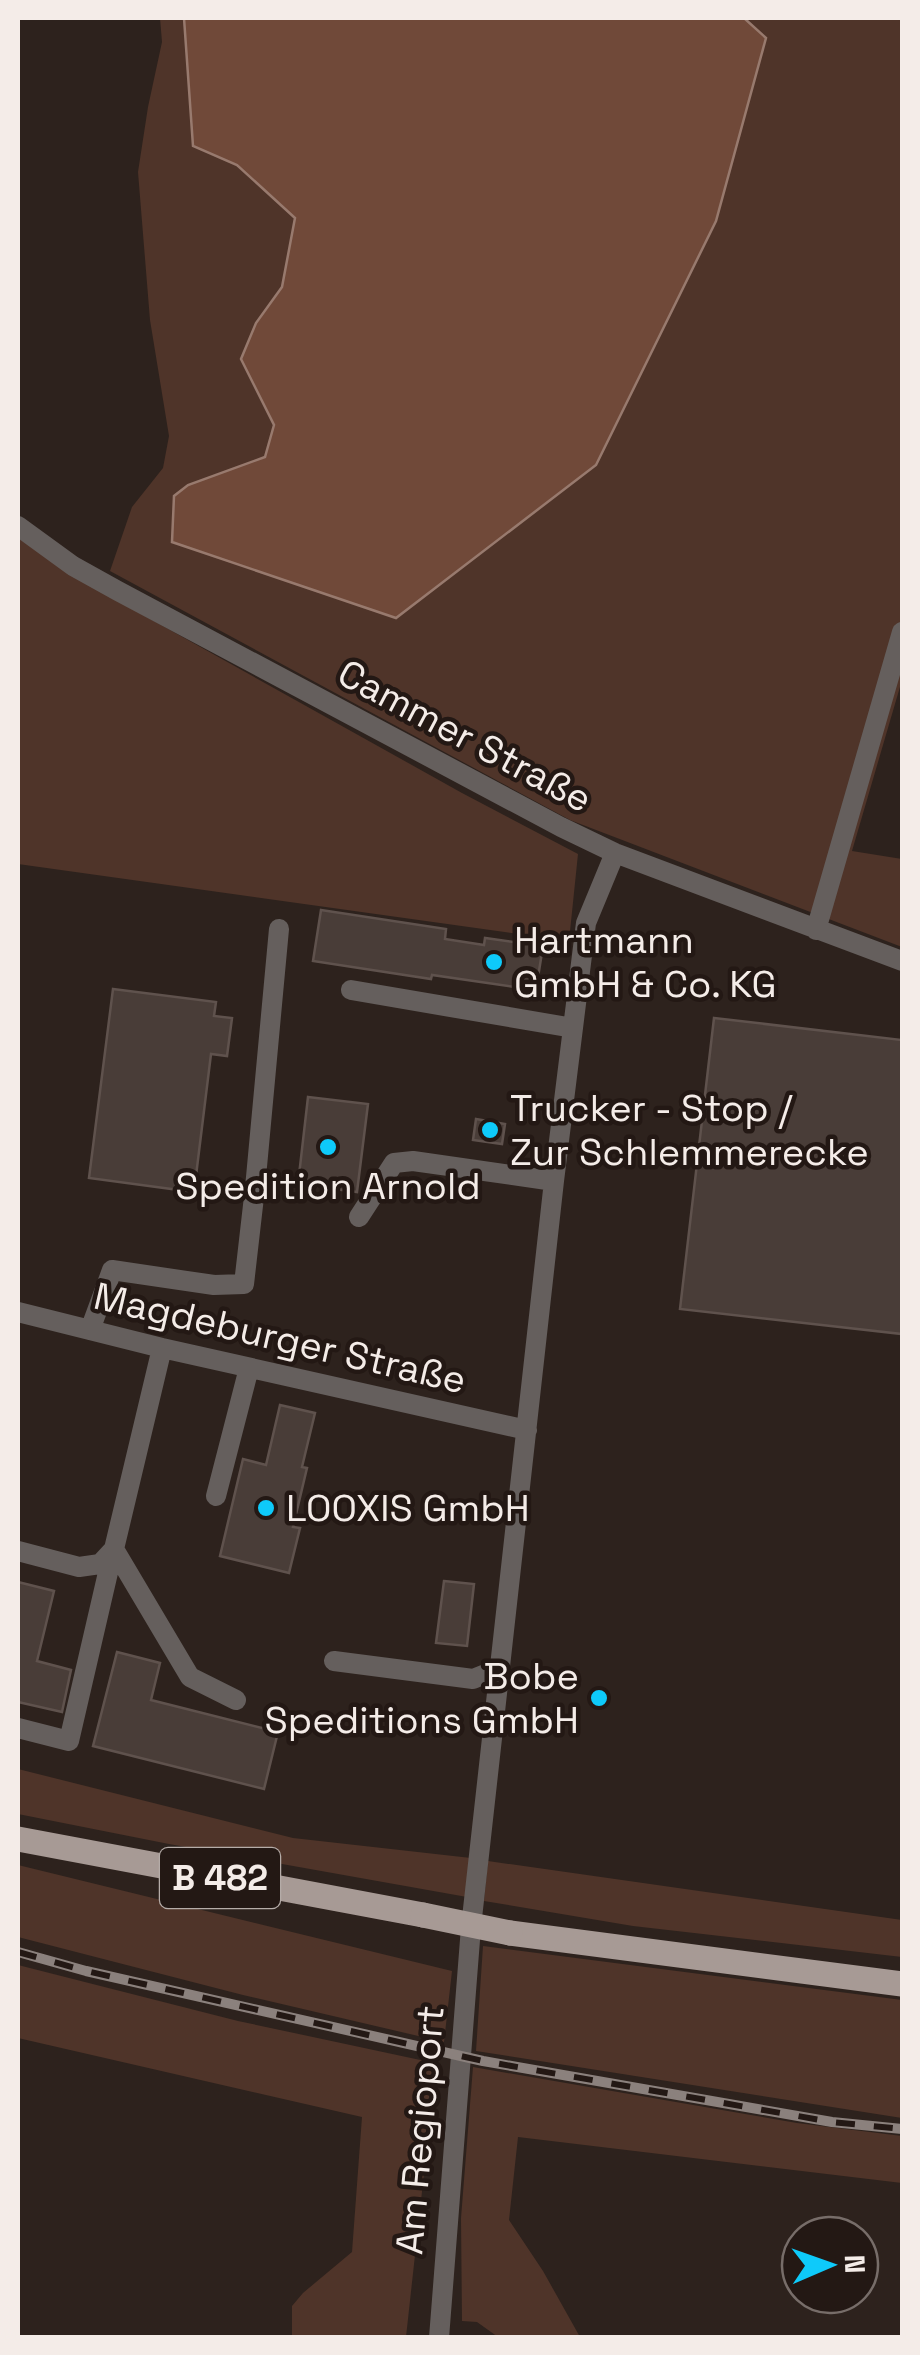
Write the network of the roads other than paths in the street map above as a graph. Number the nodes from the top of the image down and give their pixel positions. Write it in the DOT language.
graph roads {
  1 [pos="18,526"];
  2 [pos="902,632"];
  3 [pos="615,853"];
  4 [pos="279,929"];
  5 [pos="816,930"];
  6 [pos="902,962"];
  7 [pos="351,990"];
  8 [pos="574,1028"];
  9 [pos="554,1181"];
  10 [pos="359,1217"];
  11 [pos="18,1312"];
  12 [pos="90,1330"];
  13 [pos="162,1348"];
  14 [pos="249,1368"];
  15 [pos="527,1430"];
  16 [pos="216,1496"];
  17 [pos="18,1552"];
  18 [pos="107,1557"];
  19 [pos="78,1656"];
  20 [pos="334,1661"];
  21 [pos="498,1669"];
  22 [pos="236,1700"];
  23 [pos="18,1728"];
  24 [pos="18,1839"];
  25 [pos="902,1984"];
  26 [pos="438,2338"];
  1 -- 3 [label="street, Cammer Straße"];
  2 -- 5 [label="street"];
  3 -- 5 [label="street, Cammer Straße"];
  3 -- 8 [label="street"];
  4 -- 12 [label="street"];
  5 -- 6 [label="street, Cammer Straße"];
  7 -- 8 [label="street"];
  8 -- 9 [label="street"];
  9 -- 10 [label="street"];
  9 -- 15 [label="street"];
  11 -- 12 [label="street, Magdeburger Straße"];
  12 -- 13 [label="street, Magdeburger Straße"];
  13 -- 14 [label="street, Magdeburger Straße"];
  13 -- 18 [label="street"];
  14 -- 15 [label="street, Magdeburger Straße"];
  14 -- 16 [label="street"];
  15 -- 21 [label="street"];
  17 -- 18 [label="street"];
  18 -- 19 [label="street"];
  18 -- 22 [label="street"];
  18 -- 23 [label="street"];
  20 -- 21 [label="street"];
  21 -- 26 [label="street, Am Regioport"];
  24 -- 25 [label="main road, B 482, bridge"];
}
